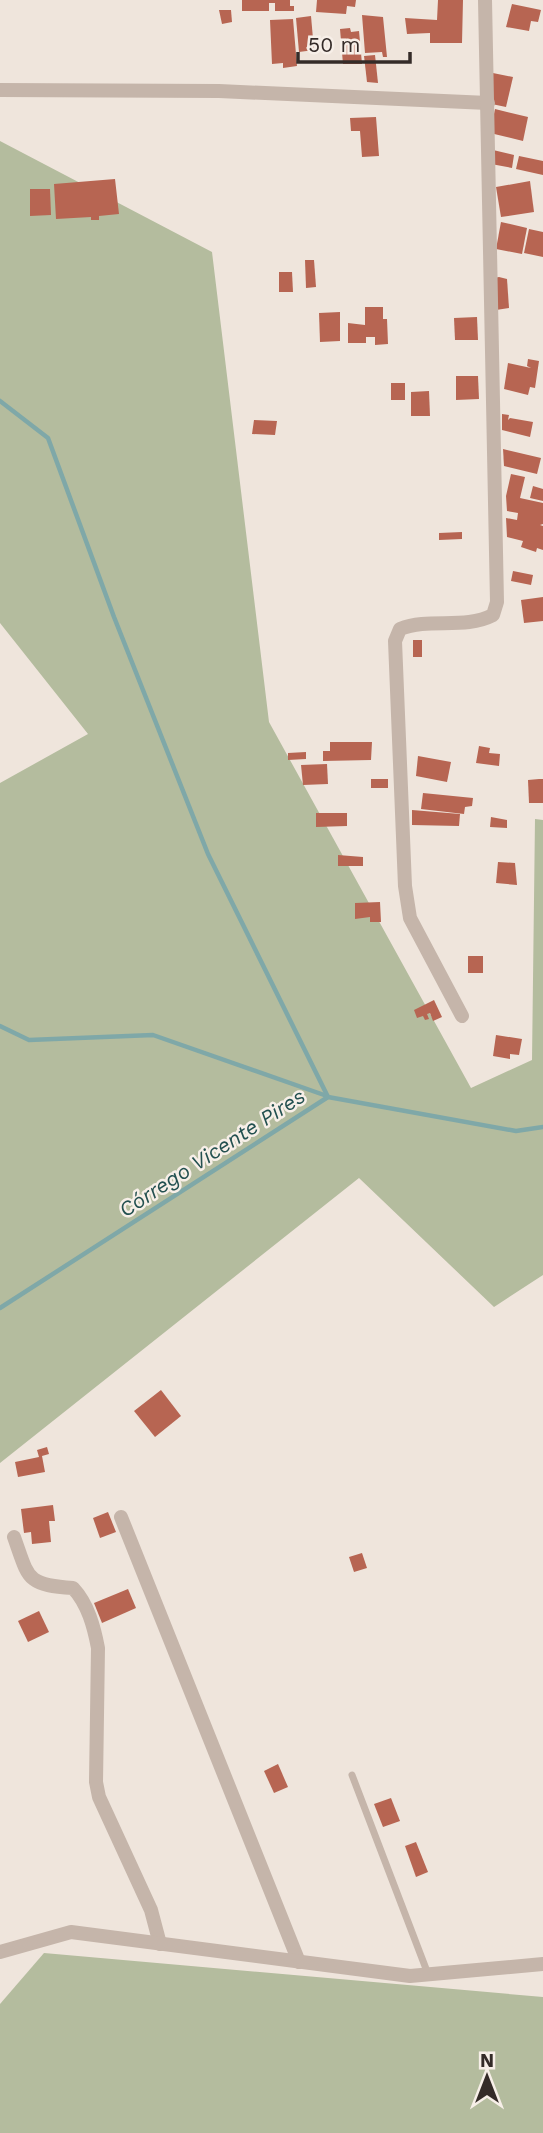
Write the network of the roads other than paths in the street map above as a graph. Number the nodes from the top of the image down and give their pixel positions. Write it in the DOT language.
graph roads {
  1 [pos="485,0"];
  2 [pos="0,90"];
  3 [pos="488,103"];
  4 [pos="462,1016"];
  5 [pos="121,1517"];
  6 [pos="14,1536"];
  7 [pos="352,1775"];
  8 [pos="160,1944"];
  9 [pos="0,1952"];
  10 [pos="299,1962"];
  11 [pos="543,1965"];
  12 [pos="428,1974"];
  1 -- 3 [label="street"];
  2 -- 3 [label="street"];
  3 -- 4 [label="street"];
  5 -- 10 [label="street"];
  6 -- 8 [label="street"];
  7 -- 12 [label="lane"];
  8 -- 9 [label="street"];
  8 -- 10 [label="street"];
  10 -- 12 [label="street"];
  11 -- 12 [label="street"];
}
